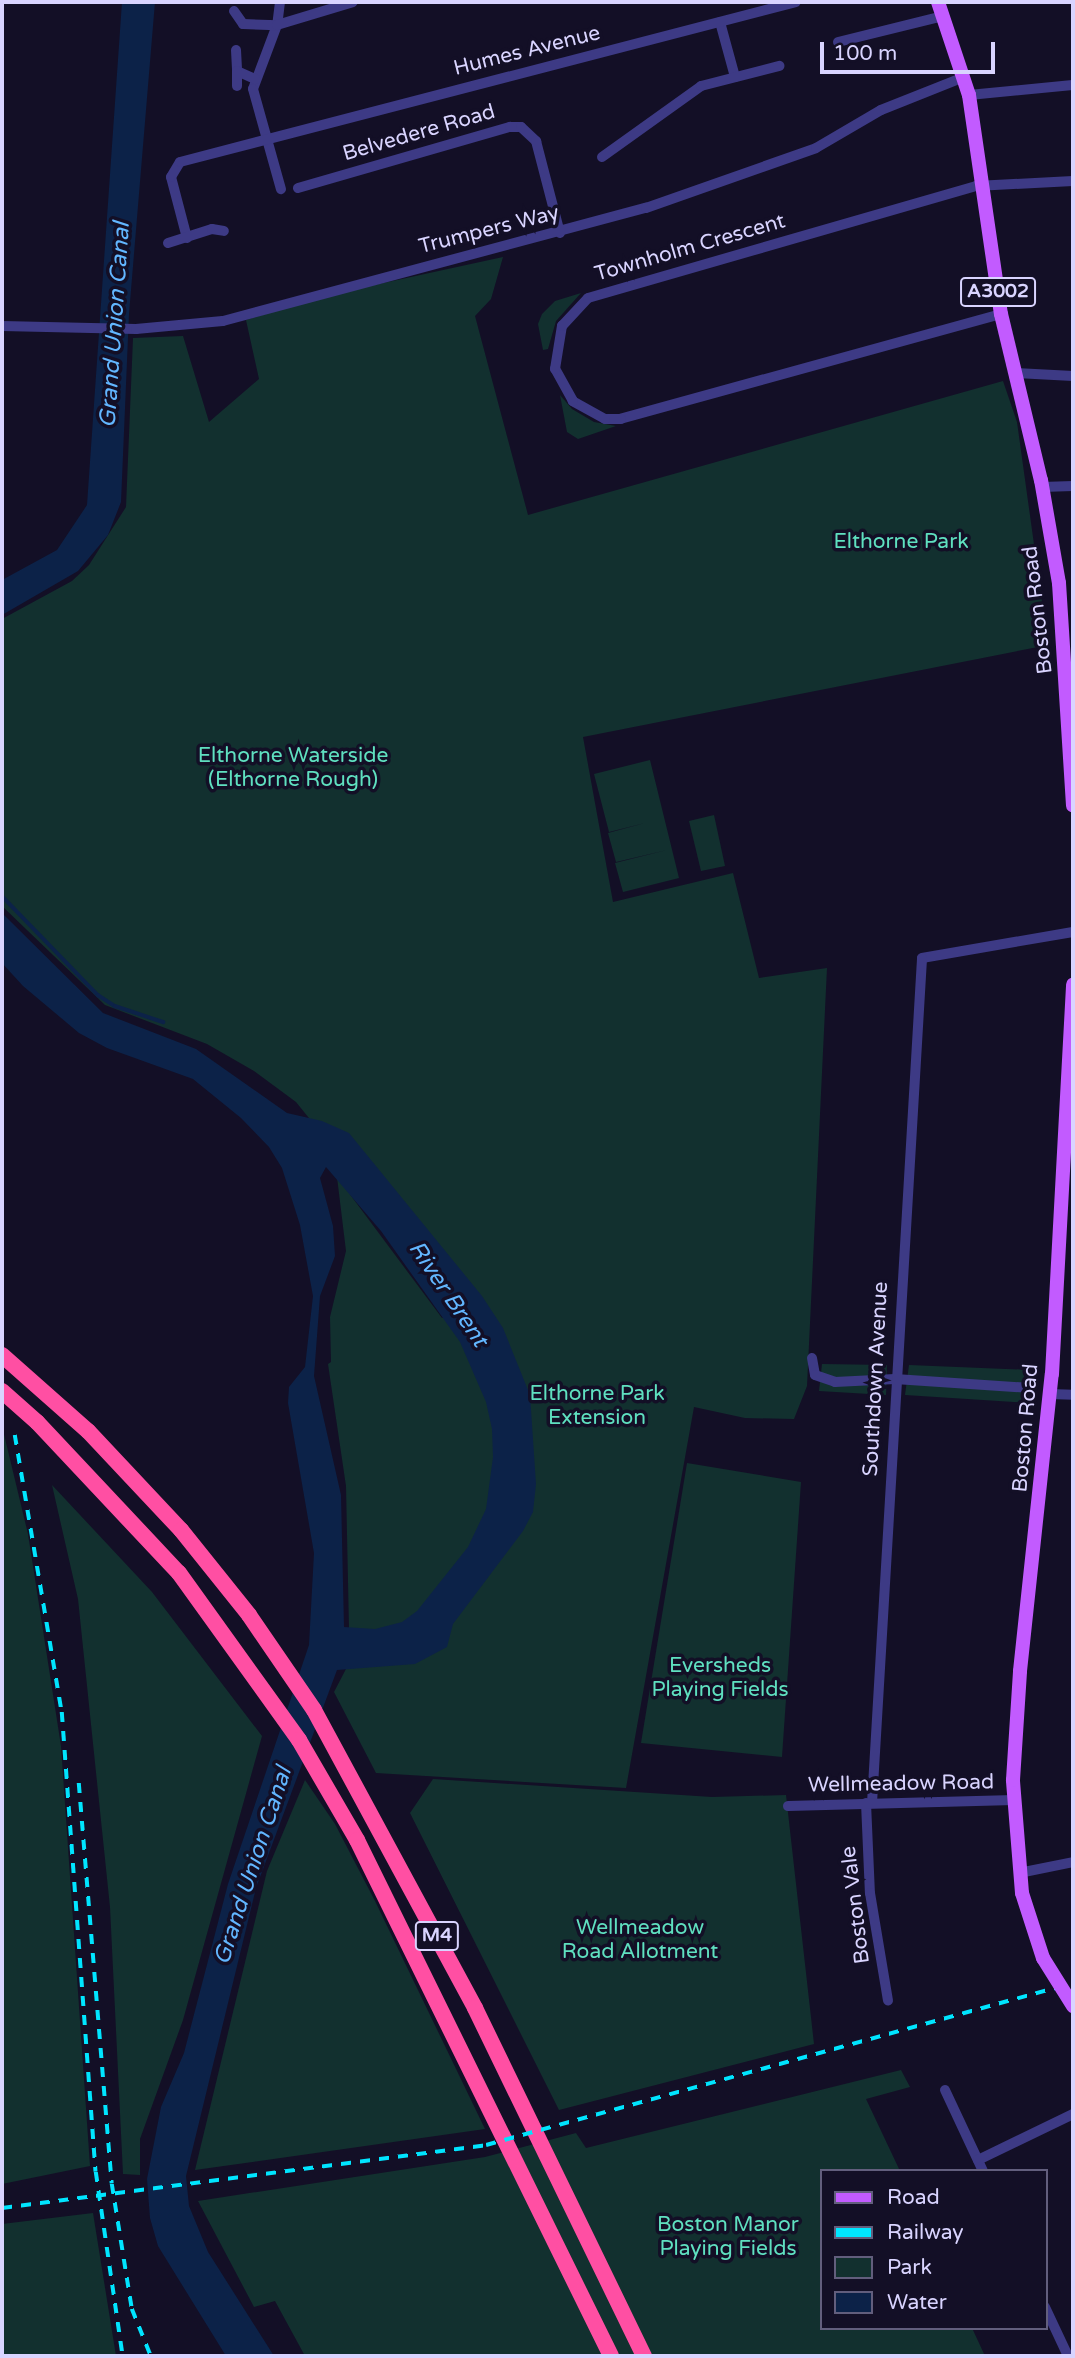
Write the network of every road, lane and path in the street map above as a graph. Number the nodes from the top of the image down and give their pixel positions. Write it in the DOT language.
graph roads {
  1 [pos="280,2"];
  2 [pos="353,2"];
  3 [pos="796,2"];
  4 [pos="940,9"];
  5 [pos="234,11"];
  6 [pos="720,22"];
  7 [pos="277,25"];
  8 [pos="838,42"];
  9 [pos="236,50"];
  10 [pos="779,66"];
  11 [pos="237,71"];
  12 [pos="735,77"];
  13 [pos="964,77"];
  14 [pos="255,79"];
  15 [pos="1073,85"];
  16 [pos="237,86"];
  17 [pos="969,95"];
  18 [pos="267,138"];
  19 [pos="602,157"];
  20 [pos="1073,181"];
  21 [pos="985,187"];
  22 [pos="298,188"];
  23 [pos="281,189"];
  24 [pos="224,231"];
  25 [pos="560,233"];
  26 [pos="187,238"];
  27 [pos="168,243"];
  28 [pos="1001,314"];
  29 [pos="2,326"];
  30 [pos="1016,373"];
  31 [pos="1073,376"];
  32 [pos="1073,486"];
  33 [pos="1042,487"];
  34 [pos="1068,635"];
  35 [pos="1072,741"];
  36 [pos="1073,806"];
  37 [pos="1073,932"];
  38 [pos="1073,985"];
  39 [pos="1073,1003"];
  40 [pos="1069,1135"];
  41 [pos="2,1355"];
  42 [pos="812,1358"];
  43 [pos="895,1379"];
  44 [pos="1032,1388"];
  45 [pos="2,1391"];
  46 [pos="1051,1394"];
  47 [pos="1073,1395"];
  48 [pos="1014,1800"];
  49 [pos="869,1803"];
  50 [pos="788,1806"];
  51 [pos="1073,1861"];
  52 [pos="1019,1872"];
  53 [pos="888,2001"];
  54 [pos="1073,2006"];
  55 [pos="945,2090"];
  56 [pos="1073,2114"];
  57 [pos="980,2165"];
  58 [pos="1047,2311"];
  59 [pos="611,2356"];
  60 [pos="644,2356"];
  61 [pos="1068,2356"];
  1 -- 7 [label="street"];
  2 -- 7 [label="street"];
  3 -- 6 [label="street, Humes Avenue"];
  4 -- 8 [label="street"];
  4 -- 13 [label="main road, Boston Road / A3002"];
  5 -- 7 [label="street"];
  6 -- 12 [label="street"];
  6 -- 18 [label="street, Humes Avenue"];
  7 -- 14 [label="street"];
  9 -- 11 [label="street"];
  10 -- 12 [label="street"];
  11 -- 14 [label="street"];
  11 -- 16 [label="street"];
  12 -- 19 [label="street"];
  13 -- 17 [label="main road, Boston Road / A3002"];
  13 -- 25 [label="street, Trumpers Way"];
  14 -- 18 [label="street"];
  15 -- 17 [label="street"];
  17 -- 21 [label="main road, Boston Road / A3002"];
  18 -- 23 [label="street"];
  18 -- 26 [label="street, Humes Avenue"];
  20 -- 21 [label="street, Townholm Crescent"];
  21 -- 28 [label="main road, Boston Road / A3002"];
  21 -- 28 [label="street, Townholm Crescent"];
  22 -- 25 [label="street, Belvedere Road"];
  24 -- 26 [label="street"];
  25 -- 29 [label="street, Trumpers Way"];
  26 -- 27 [label="street"];
  28 -- 30 [label="main road, Boston Road / A3002"];
  30 -- 31 [label="street"];
  30 -- 33 [label="main road, Boston Road / A3002"];
  32 -- 33 [label="street"];
  33 -- 34 [label="main road, Boston Road / A3002"];
  34 -- 35 [label="main road, Boston Road / A3002"];
  35 -- 36 [label="main road, Boston Road / A3002"];
  37 -- 43 [label="street, Southdown Avenue"];
  38 -- 39 [label="main road, Boston Road"];
  39 -- 40 [label="main road, Boston Road"];
  40 -- 46 [label="main road, Boston Road"];
  41 -- 60 [label="highway, M4"];
  42 -- 43 [label="street"];
  43 -- 44 [label="street"];
  43 -- 49 [label="street, Southdown Avenue"];
  45 -- 59 [label="highway, M4, bridge"];
  46 -- 47 [label="street"];
  46 -- 48 [label="main road, Boston Road"];
  48 -- 49 [label="street, Wellmeadow Road"];
  48 -- 52 [label="main road, Boston Road"];
  49 -- 50 [label="street, Wellmeadow Road"];
  49 -- 53 [label="street, Boston Vale"];
  51 -- 52 [label="street"];
  52 -- 54 [label="main road, Boston Road, bridge"];
  55 -- 57 [label="street"];
  56 -- 57 [label="street"];
  58 -- 61 [label="street"];
}
